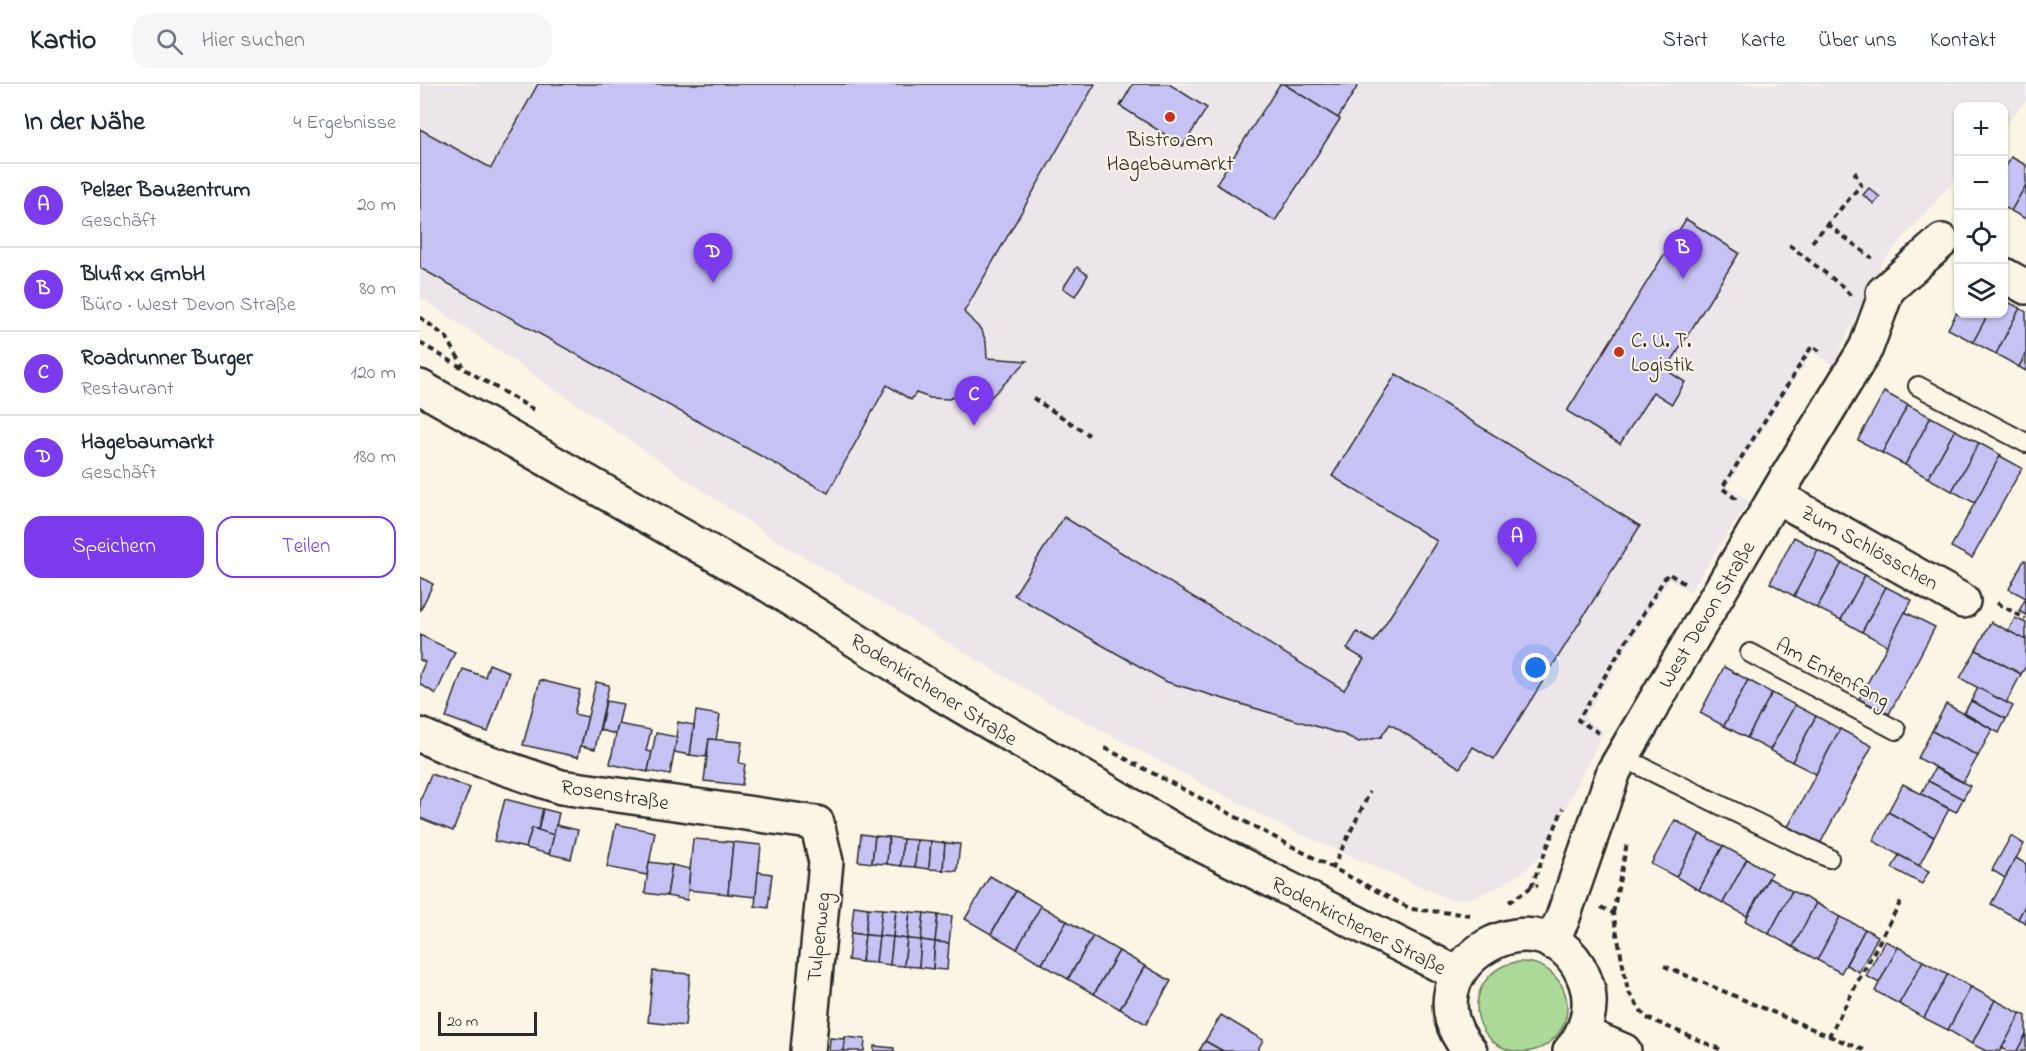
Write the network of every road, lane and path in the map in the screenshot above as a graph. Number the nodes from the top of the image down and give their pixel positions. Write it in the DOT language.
graph roads {
  1 [pos="1854,171"];
  2 [pos="1942,241"];
  3 [pos="1812,242"];
  4 [pos="1789,245"];
  5 [pos="2008,277"];
  6 [pos="2026,287"];
  7 [pos="1873,296"];
  8 [pos="420,316"];
  9 [pos="420,343"];
  10 [pos="1832,358"];
  11 [pos="464,367"];
  12 [pos="1918,386"];
  13 [pos="420,387"];
  14 [pos="1033,398"];
  15 [pos="545,417"];
  16 [pos="1089,435"];
  17 [pos="2026,444"];
  18 [pos="1776,496"];
  19 [pos="1742,502"];
  20 [pos="1688,586"];
  21 [pos="1963,600"];
  22 [pos="1750,653"];
  23 [pos="1896,730"];
  24 [pos="420,735"];
  25 [pos="1100,745"];
  26 [pos="1608,750"];
  27 [pos="1370,792"];
  28 [pos="1564,805"];
  29 [pos="817,823"];
  30 [pos="1829,858"];
  31 [pos="1332,869"];
  32 [pos="1530,888"];
  33 [pos="1572,893"];
  34 [pos="1902,899"];
  35 [pos="1503,905"];
  36 [pos="1477,914"];
  37 [pos="1551,942"];
  38 [pos="1664,966"];
  39 [pos="1458,974"];
  40 [pos="1829,1036"];
  41 [pos="1576,1042"];
  42 [pos="808,1051"];
  43 [pos="1470,1051"];
  44 [pos="1624,1051"];
  45 [pos="1724,1051"];
  46 [pos="1866,1051"];
  1 -- 3 [label="path"];
  2 -- 7 [label="street"];
  4 -- 7 [label="path"];
  5 -- 6 [label="street"];
  7 -- 18 [label="street, West Devon Straße"];
  8 -- 11 [label="path"];
  9 -- 11 [label="path"];
  10 -- 19 [label="path"];
  11 -- 15 [label="path"];
  12 -- 17 [label="lane"];
  13 -- 39 [label="street, Rodenkirchener Straße"];
  14 -- 16 [label="path"];
  18 -- 21 [label="street, Zum Schlösschen"];
  18 -- 26 [label="street, West Devon Straße"];
  20 -- 26 [label="path"];
  22 -- 23 [label="lane, Am Entenfang"];
  24 -- 29 [label="street, Rosenstraße"];
  25 -- 31 [label="path"];
  26 -- 30 [label="lane"];
  26 -- 33 [label="street, West Devon Straße"];
  27 -- 31 [label="path"];
  28 -- 32 [label="path"];
  29 -- 42 [label="street, Tulpenweg"];
  31 -- 36 [label="path"];
  32 -- 33 [label="path"];
  32 -- 35 [label="path"];
  33 -- 37 [label="street, West Devon Straße"];
  33 -- 45 [label="path"];
  34 -- 40 [label="path"];
  37 -- 39 [label="street"];
  37 -- 41 [label="street"];
  38 -- 40 [label="path"];
  39 -- 43 [label="street"];
  40 -- 46 [label="path"];
  41 -- 44 [label="street"];
}
